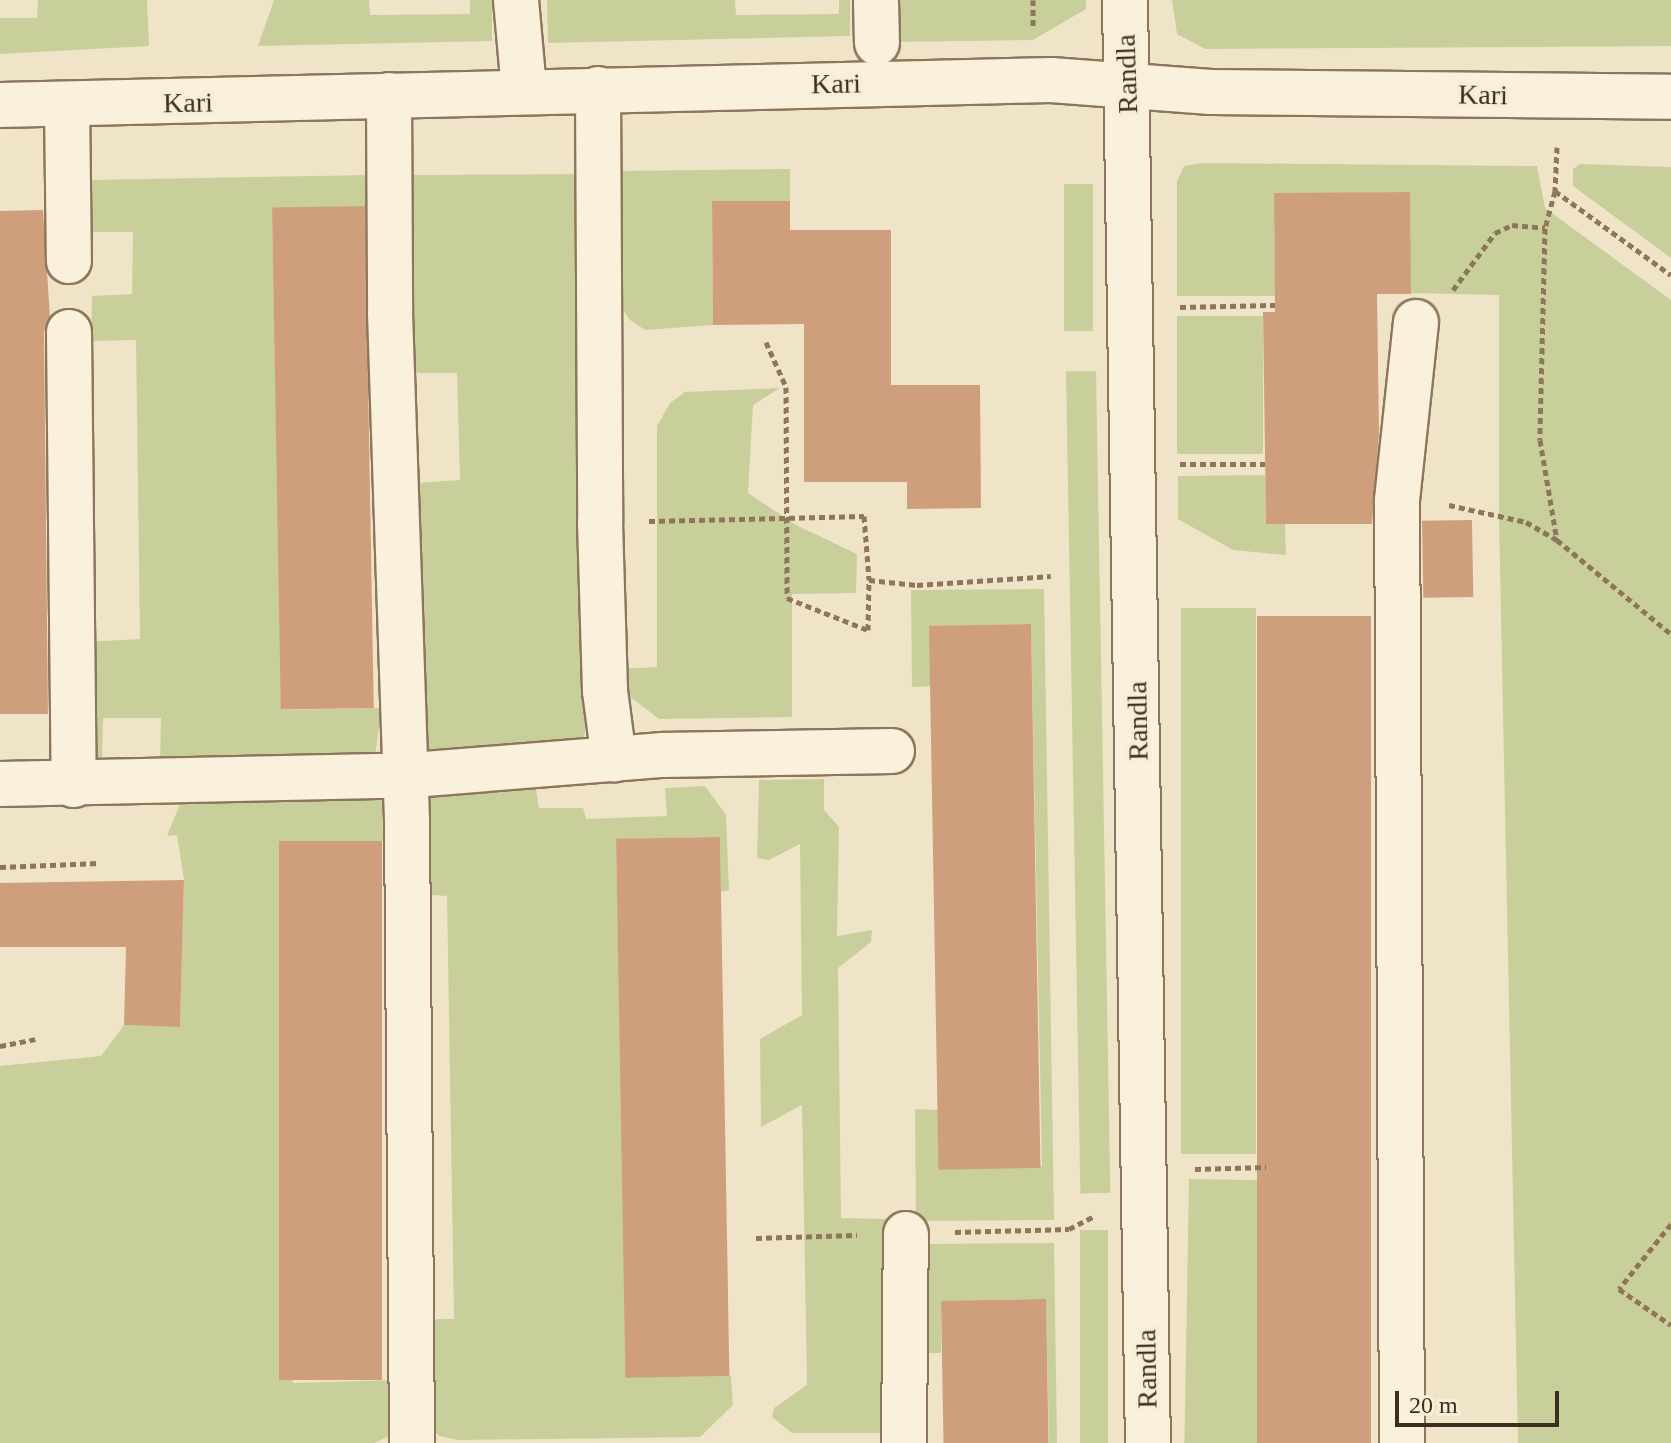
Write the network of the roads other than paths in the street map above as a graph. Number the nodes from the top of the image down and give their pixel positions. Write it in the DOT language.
graph roads {
  1 [pos="516,0"];
  2 [pos="876,0"];
  3 [pos="1125,0"];
  4 [pos="877,43"];
  5 [pos="1128,82"];
  6 [pos="524,89"];
  7 [pos="598,89"];
  8 [pos="389,95"];
  9 [pos="1671,97"];
  10 [pos="67,104"];
  11 [pos="0,105"];
  12 [pos="69,261"];
  13 [pos="1416,322"];
  14 [pos="69,332"];
  15 [pos="892,751"];
  16 [pos="614,759"];
  17 [pos="406,774"];
  18 [pos="0,784"];
  19 [pos="74,785"];
  20 [pos="906,1234"];
  21 [pos="412,1443"];
  22 [pos="904,1443"];
  23 [pos="1148,1443"];
  24 [pos="1402,1443"];
  1 -- 6 [label="street"];
  2 -- 4 [label="street"];
  3 -- 5 [label="street, Randla"];
  5 -- 7 [label="street, Kari"];
  5 -- 9 [label="street, Kari"];
  5 -- 23 [label="street, Randla"];
  6 -- 7 [label="street, Kari"];
  6 -- 8 [label="street, Kari"];
  7 -- 16 [label="street"];
  8 -- 10 [label="street, Kari"];
  8 -- 17 [label="street"];
  10 -- 11 [label="street, Kari"];
  10 -- 12 [label="street"];
  13 -- 24 [label="street"];
  14 -- 19 [label="street"];
  15 -- 16 [label="street"];
  16 -- 17 [label="street"];
  17 -- 19 [label="street"];
  17 -- 21 [label="street"];
  18 -- 19 [label="street"];
  20 -- 22 [label="street"];
}
